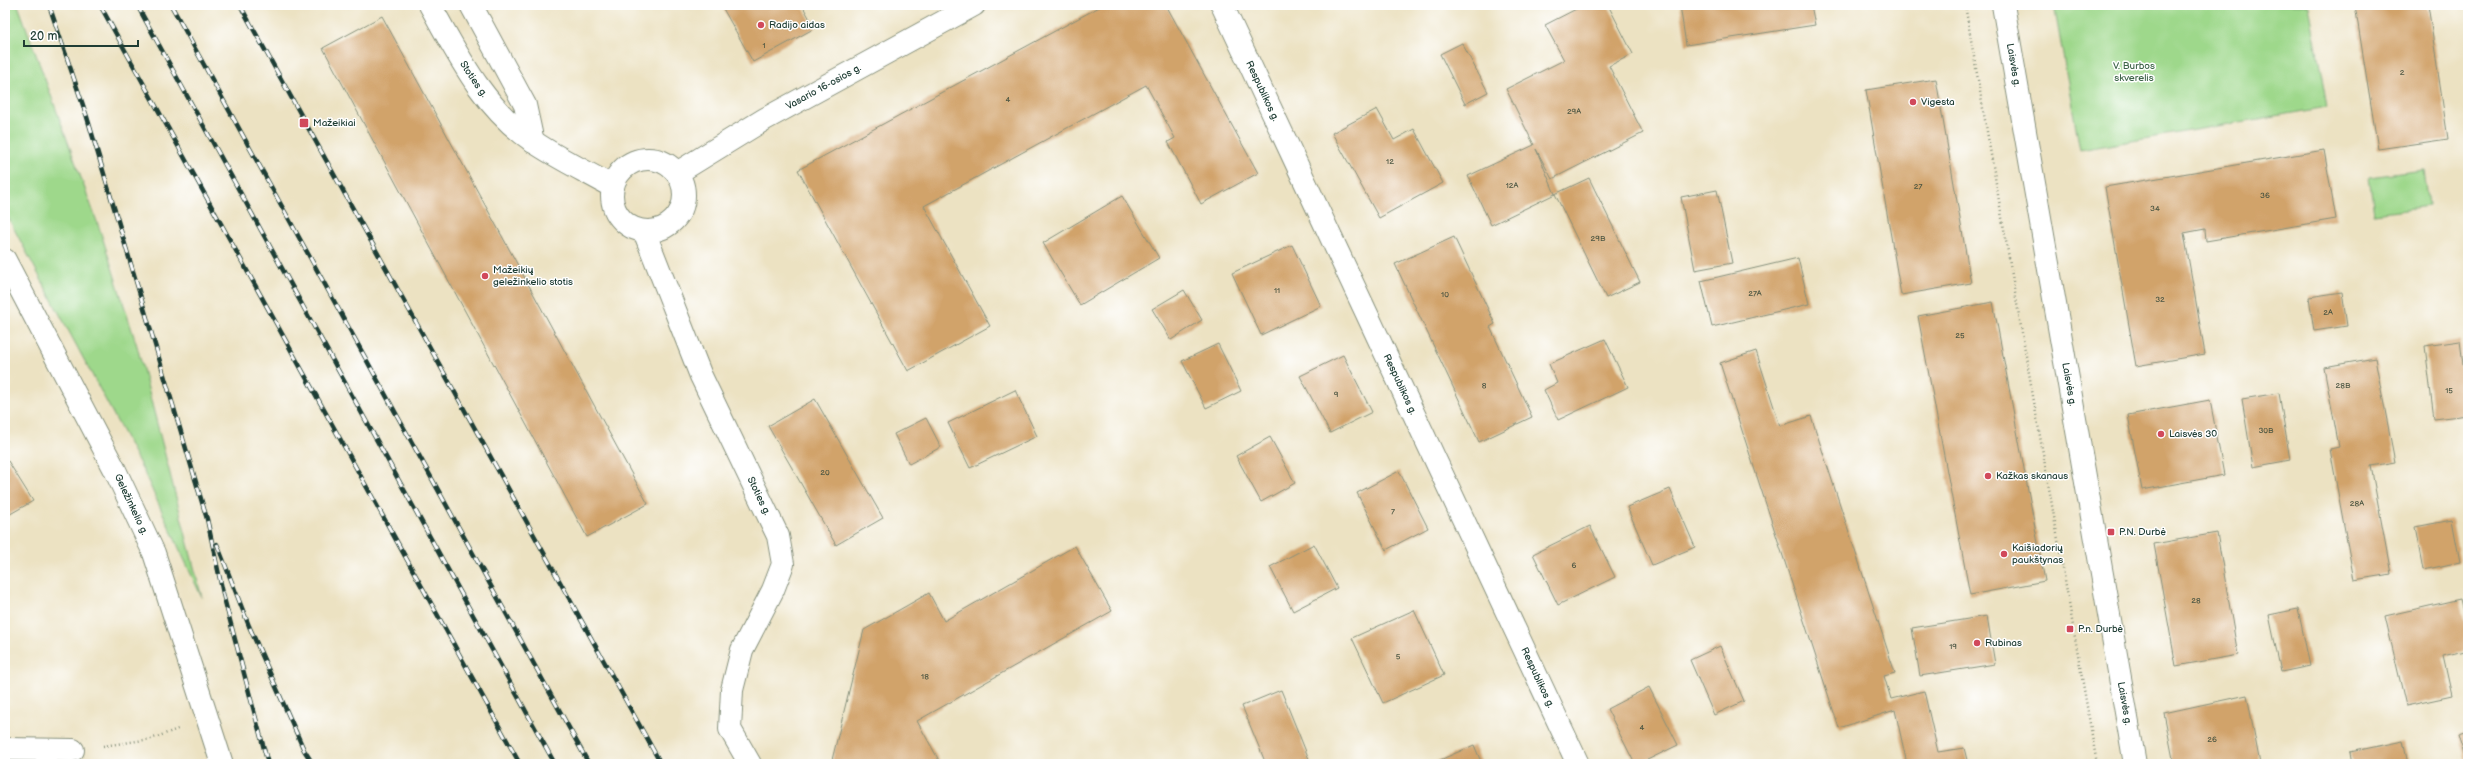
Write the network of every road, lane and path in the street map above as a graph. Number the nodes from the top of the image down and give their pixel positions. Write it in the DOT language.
graph roads {
  1 [pos="430,5"];
  2 [pos="471,5"];
  3 [pos="974,5"];
  4 [pos="1222,5"];
  5 [pos="1965,5"];
  6 [pos="2003,5"];
  7 [pos="533,142"];
  8 [pos="677,173"];
  9 [pos="613,187"];
  10 [pos="644,231"];
  11 [pos="5,260"];
  12 [pos="151,739"];
  13 [pos="5,749"];
  14 [pos="73,750"];
  15 [pos="222,764"];
  16 [pos="750,764"];
  17 [pos="1578,764"];
  18 [pos="2097,764"];
  19 [pos="2135,764"];
  1 -- 7 [label="street, Stoties g."];
  2 -- 7 [label="street"];
  3 -- 8 [label="street, Vasario 16-osios g."];
  4 -- 17 [label="street, Respublikos g."];
  5 -- 18 [label="path"];
  6 -- 19 [label="street, Laisvės g."];
  7 -- 9 [label="street, Stoties g."];
  8 -- 9 [label="street"];
  8 -- 10 [label="street"];
  9 -- 10 [label="street"];
  10 -- 16 [label="street, Stoties g."];
  11 -- 15 [label="street, Geležinkelio g."];
  12 -- 14 [label="path"];
  13 -- 14 [label="street"];
}
